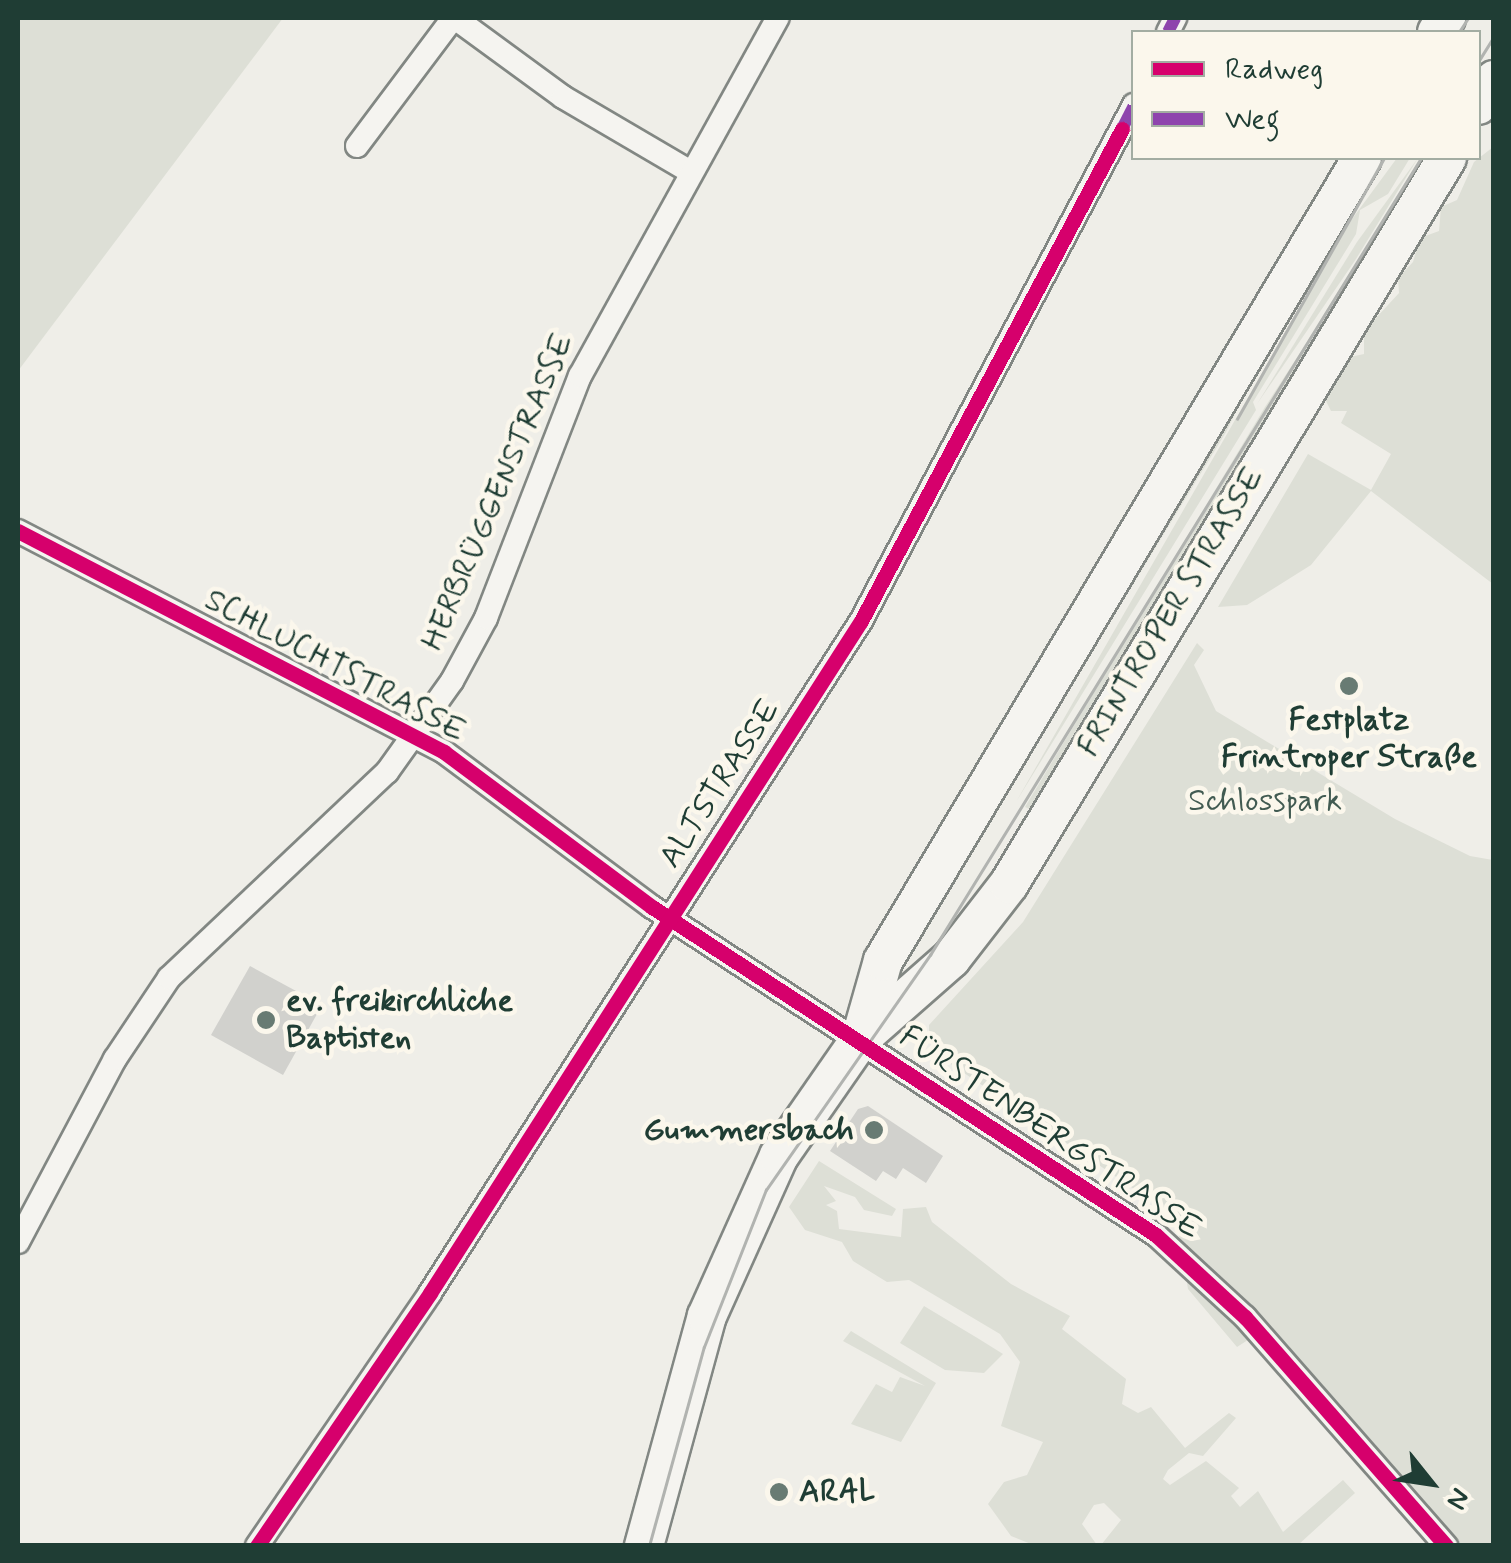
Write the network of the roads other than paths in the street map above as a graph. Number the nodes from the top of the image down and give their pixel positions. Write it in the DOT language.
graph roads {
  1 [pos="454,18"];
  2 [pos="778,18"];
  3 [pos="1131,111"];
  4 [pos="357,146"];
  5 [pos="1361,160"];
  6 [pos="1446,160"];
  7 [pos="689,172"];
  8 [pos="18,531"];
  9 [pos="413,734"];
  10 [pos="667,916"];
  11 [pos="861,1038"];
  12 [pos="18,1242"];
  13 [pos="258,1546"];
  14 [pos="644,1546"];
  15 [pos="1446,1546"];
  1 -- 4 [label="street"];
  1 -- 7 [label="street"];
  2 -- 7 [label="street, HERBRÜGGENSTRASSE"];
  3 -- 10 [label="street, ALTSTRASSE"];
  5 -- 11 [label="main road, FRINTROPER STRASSE"];
  6 -- 11 [label="main road, FRINTROPER STRASSE"];
  7 -- 9 [label="street, HERBRÜGGENSTRASSE"];
  8 -- 9 [label="street, SCHLUCHTSTRASSE"];
  9 -- 10 [label="street, SCHLUCHTSTRASSE"];
  9 -- 12 [label="street, HERBRÜGGENSTRASSE"];
  10 -- 11 [label="street, SCHLUCHTSTRASSE"];
  10 -- 13 [label="street, ALTSTRASSE"];
  11 -- 14 [label="main road, FRINTROPER STRASSE"];
  11 -- 15 [label="street, FÜRSTENBERGSTRASSE"];
}
